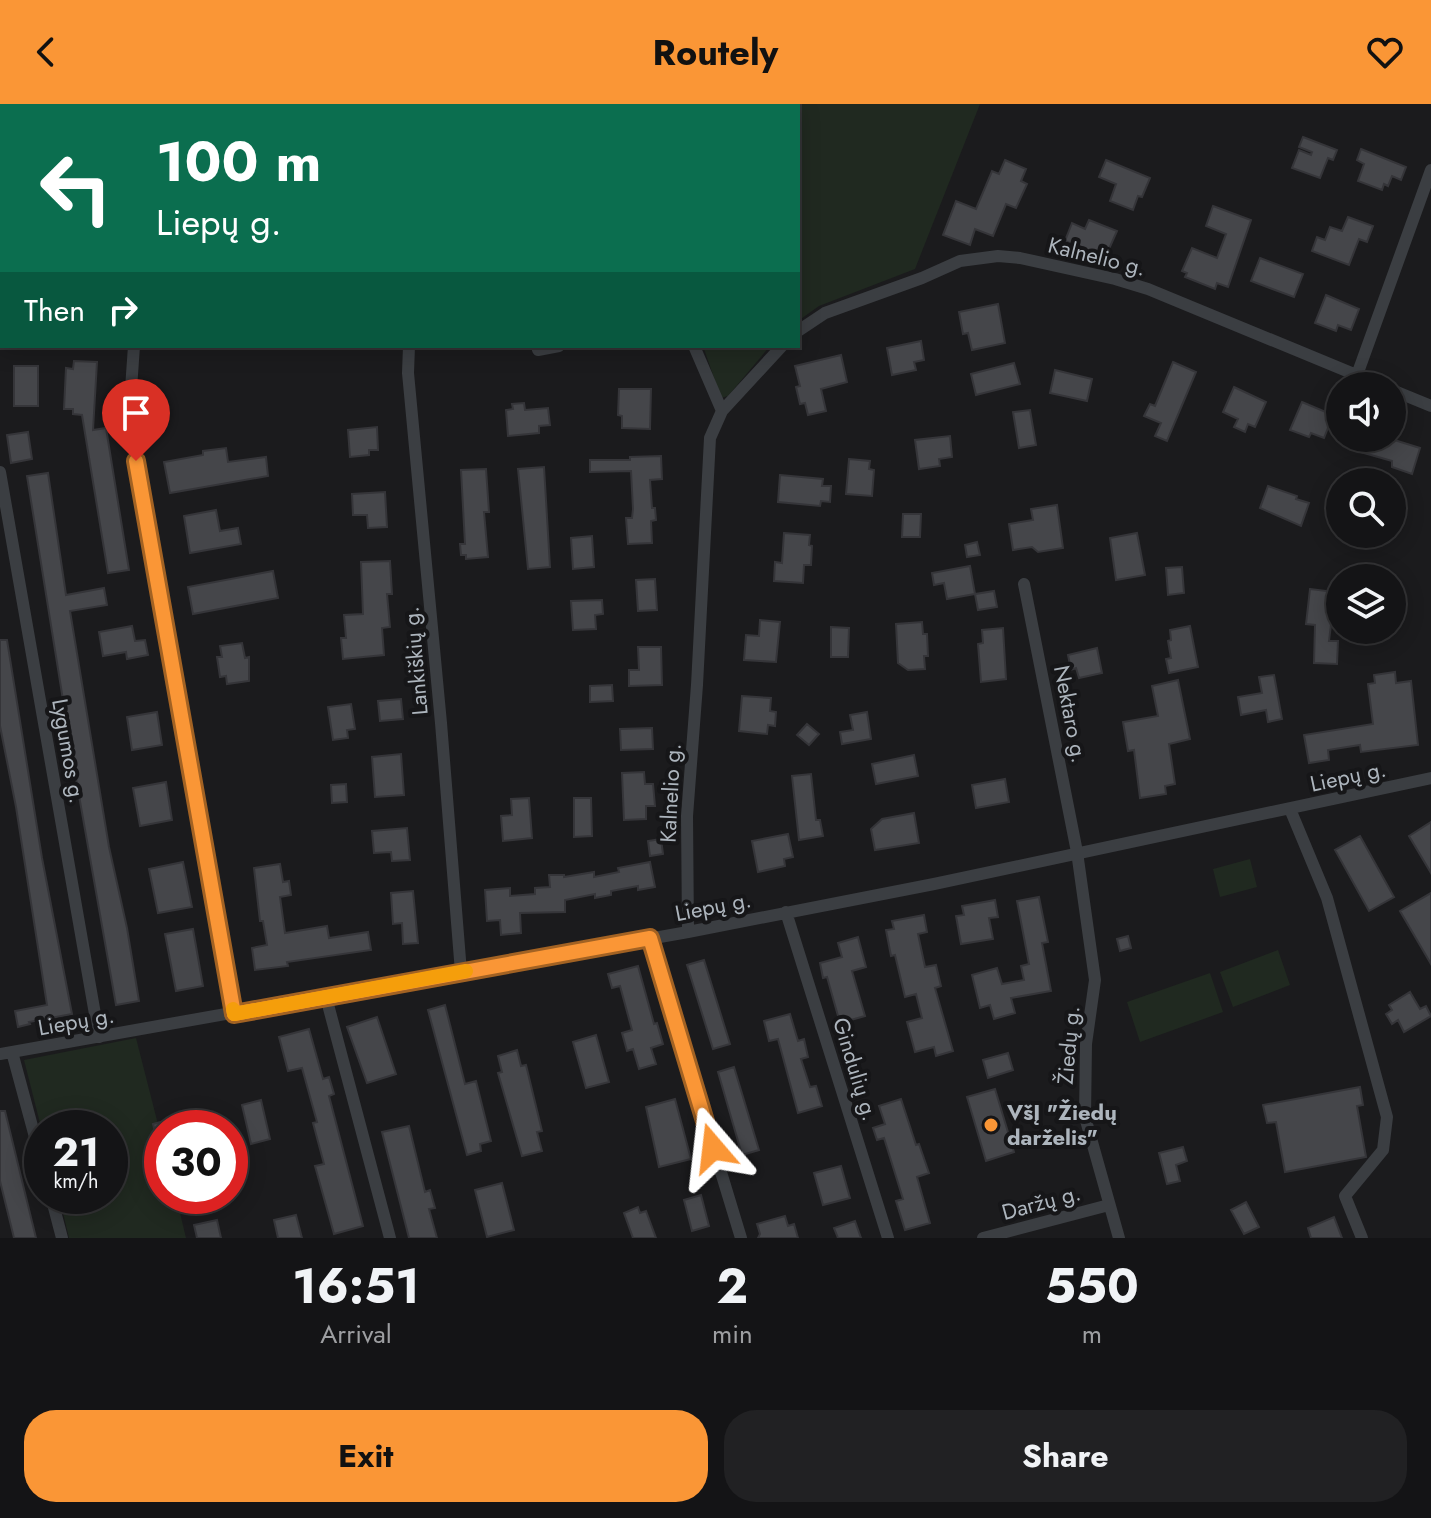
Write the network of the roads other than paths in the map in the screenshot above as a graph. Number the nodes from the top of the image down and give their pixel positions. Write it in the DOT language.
graph roads {
  1 [pos="1431,170"];
  2 [pos="800,330"];
  3 [pos="134,348"];
  4 [pos="409,348"];
  5 [pos="548,348"];
  6 [pos="695,348"];
  7 [pos="780,348"];
  8 [pos="538,350"];
  9 [pos="1350,372"];
  10 [pos="1358,372"];
  11 [pos="1406,396"];
  12 [pos="1431,406"];
  13 [pos="722,411"];
  14 [pos="0,472"];
  15 [pos="1024,584"];
  16 [pos="1431,778"];
  17 [pos="1290,809"];
  18 [pos="1077,852"];
  19 [pos="786,912"];
  20 [pos="688,932"];
  21 [pos="650,938"];
  22 [pos="461,972"];
  23 [pos="326,997"];
  24 [pos="234,1014"];
  25 [pos="99,1037"];
  26 [pos="6,1053"];
  27 [pos="25,1110"];
  28 [pos="1109,1205"];
  29 [pos="56,1214"];
  30 [pos="62,1238"];
  31 [pos="390,1238"];
  32 [pos="741,1238"];
  33 [pos="888,1238"];
  34 [pos="983,1238"];
  35 [pos="1119,1238"];
  36 [pos="1362,1238"];
  1 -- 10 [label="street"];
  2 -- 9 [label="street, Kalnelio g."];
  3 -- 24 [label="street"];
  4 -- 22 [label="street, Lankiškių g."];
  5 -- 8 [label="street"];
  6 -- 13 [label="street"];
  7 -- 13 [label="street, Kalnelio g."];
  11 -- 12 [label="street"];
  13 -- 20 [label="street, Kalnelio g."];
  14 -- 25 [label="street, Lygumos g."];
  15 -- 18 [label="street, Nektaro g."];
  16 -- 17 [label="street, Liepų g."];
  17 -- 18 [label="street, Liepų g."];
  17 -- 36 [label="street"];
  18 -- 19 [label="street, Liepų g."];
  18 -- 28 [label="street, Žiedų g."];
  19 -- 20 [label="street, Liepų g."];
  19 -- 33 [label="street, Gindulių g."];
  20 -- 21 [label="street, Liepų g."];
  21 -- 22 [label="street, Liepų g."];
  21 -- 32 [label="street"];
  22 -- 23 [label="street, Liepų g."];
  23 -- 24 [label="street, Liepų g."];
  23 -- 31 [label="street"];
  24 -- 25 [label="street, Liepų g."];
  25 -- 26 [label="street, Liepų g."];
  26 -- 27 [label="street"];
  28 -- 34 [label="street, Daržų g."];
  28 -- 35 [label="street, Žiedų g."];
  29 -- 30 [label="street"];
}
